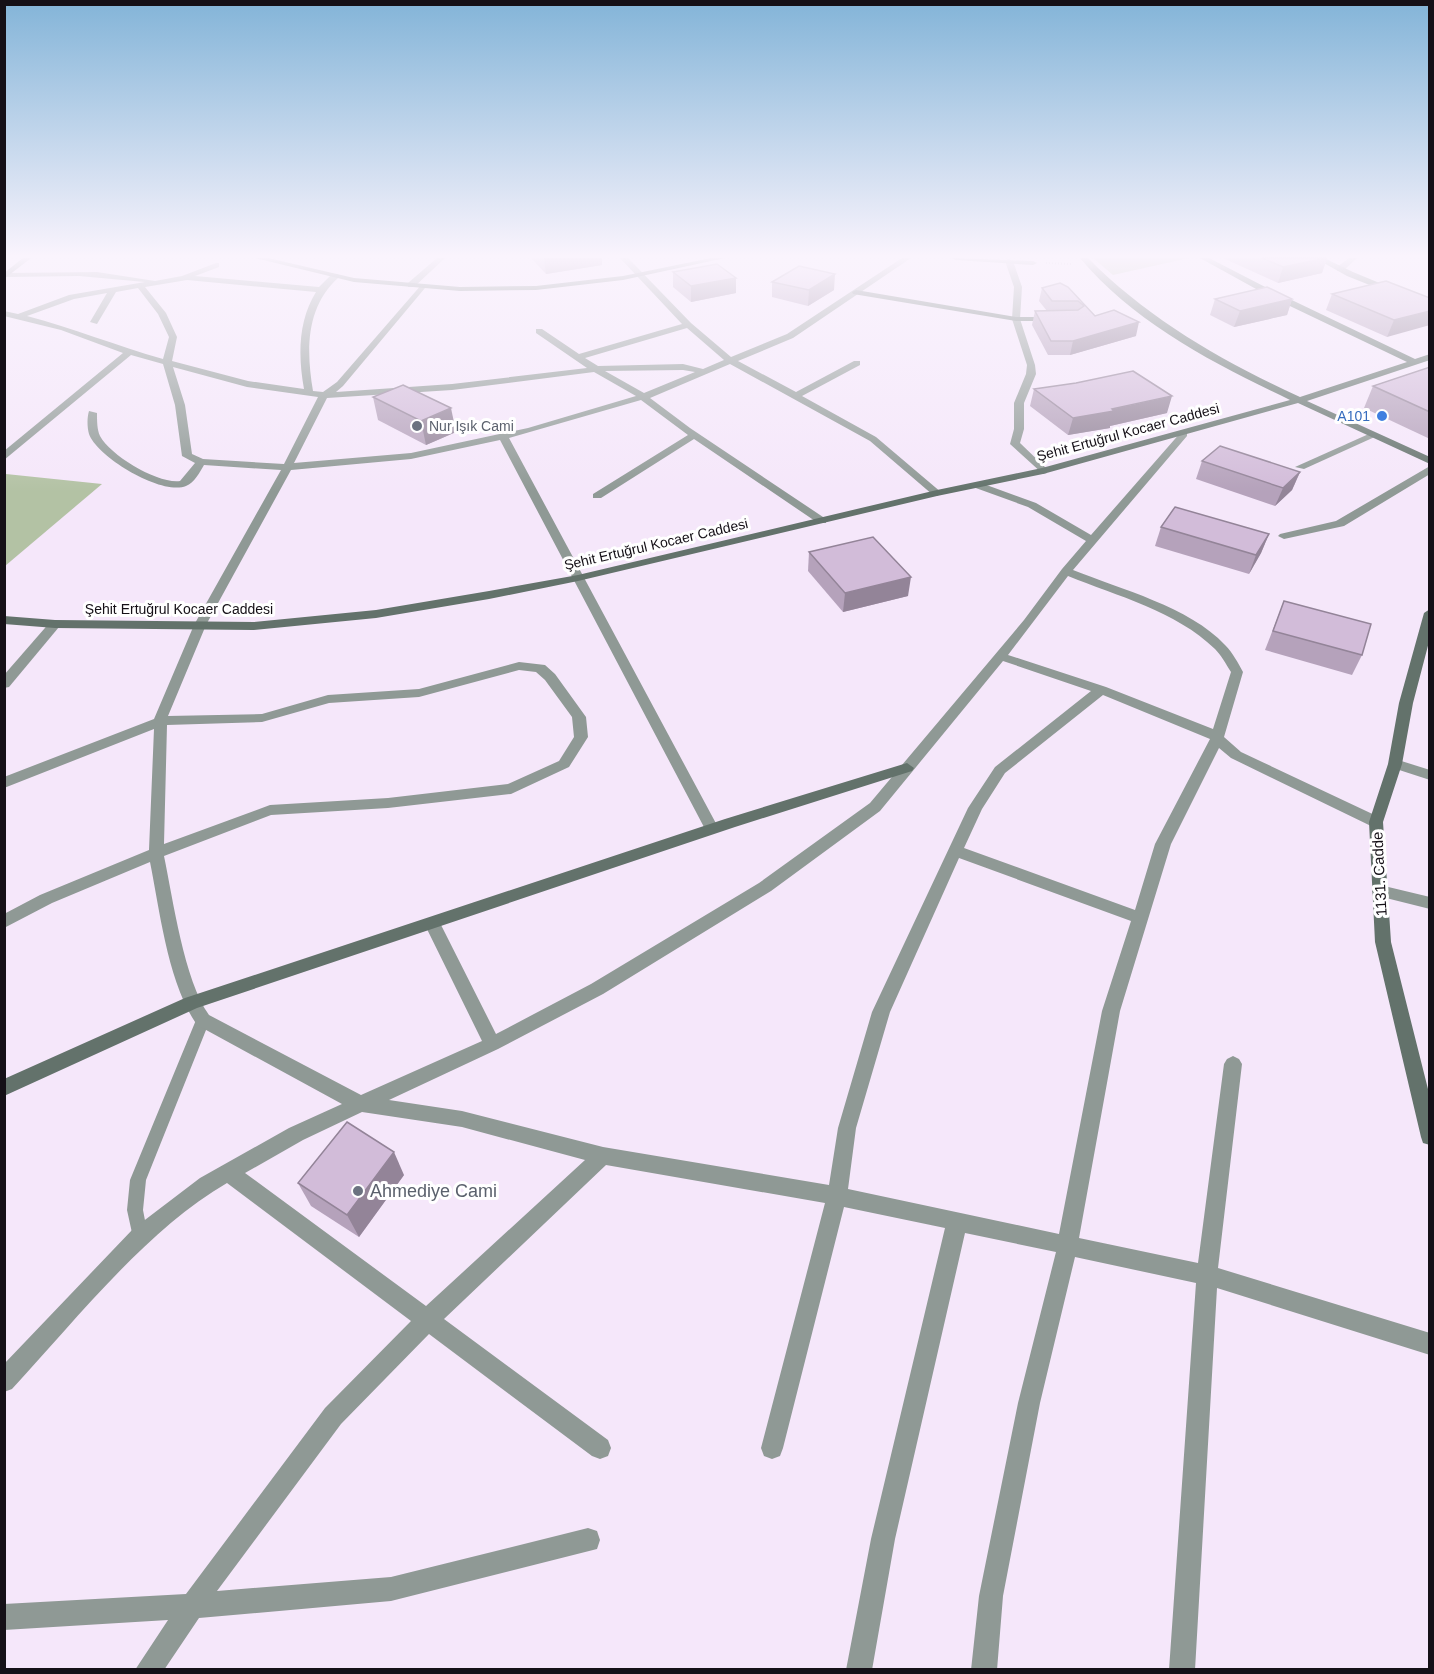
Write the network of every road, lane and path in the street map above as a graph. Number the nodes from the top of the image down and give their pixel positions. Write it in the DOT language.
graph roads {
  1 [pos="86,336"];
  2 [pos="173,336"];
  3 [pos="307,336"];
  4 [pos="377,336"];
  5 [pos="547,336"];
  6 [pos="650,336"];
  7 [pos="701,336"];
  8 [pos="790,336"];
  9 [pos="1022,336"];
  10 [pos="1178,336"];
  11 [pos="1360,336"];
  12 [pos="130,352"];
  13 [pos="579,357"];
  14 [pos="1430,357"];
  15 [pos="729,360"];
  16 [pos="167,362"];
  17 [pos="1414,362"];
  18 [pos="857,363"];
  19 [pos="597,369"];
  20 [pos="702,371"];
  21 [pos="309,393"];
  22 [pos="325,395"];
  23 [pos="796,396"];
  24 [pos="643,397"];
  25 [pos="1300,400"];
  26 [pos="92,413"];
  27 [pos="1184,434"];
  28 [pos="694,435"];
  29 [pos="1374,435"];
  30 [pos="503,436"];
  31 [pos="4,457"];
  32 [pos="1430,461"];
  33 [pos="201,462"];
  34 [pos="287,467"];
  35 [pos="1300,467"];
  36 [pos="1430,469"];
  37 [pos="1043,471"];
  38 [pos="976,485"];
  39 [pos="937,493"];
  40 [pos="597,496"];
  41 [pos="822,521"];
  42 [pos="1284,536"];
  43 [pos="1093,540"];
  44 [pos="1066,571"];
  45 [pos="578,578"];
  46 [pos="1430,613"];
  47 [pos="4,620"];
  48 [pos="55,624"];
  49 [pos="200,625"];
  50 [pos="1000,656"];
  51 [pos="4,684"];
  52 [pos="1101,690"];
  53 [pos="161,721"];
  54 [pos="1217,739"];
  55 [pos="1395,764"];
  56 [pos="907,768"];
  57 [pos="1430,775"];
  58 [pos="4,783"];
  59 [pos="1376,822"];
  60 [pos="712,829"];
  61 [pos="955,851"];
  62 [pos="156,853"];
  63 [pos="1380,891"];
  64 [pos="1430,903"];
  65 [pos="1140,918"];
  66 [pos="4,922"];
  67 [pos="432,923"];
  68 [pos="190,1003"];
  69 [pos="202,1020"];
  70 [pos="492,1044"];
  71 [pos="1233,1064"];
  72 [pos="4,1088"];
  73 [pos="360,1104"];
  74 [pos="1430,1137"];
  75 [pos="603,1156"];
  76 [pos="228,1172"];
  77 [pos="837,1196"];
  78 [pos="957,1222"];
  79 [pos="140,1236"];
  80 [pos="1067,1247"];
  81 [pos="1207,1275"];
  82 [pos="427,1320"];
  83 [pos="1430,1344"];
  84 [pos="4,1381"];
  85 [pos="600,1448"];
  86 [pos="772,1448"];
  87 [pos="588,1540"];
  88 [pos="191,1606"];
  89 [pos="4,1617"];
  90 [pos="148,1670"];
  91 [pos="859,1670"];
  92 [pos="984,1670"];
  93 [pos="1182,1670"];
  1 -- 12 [label="street"];
  2 -- 16 [label="street"];
  3 -- 21 [label="street"];
  4 -- 22 [label="street"];
  5 -- 13 [label="street"];
  6 -- 13 [label="street"];
  7 -- 15 [label="street"];
  8 -- 15 [label="street"];
  9 -- 37 [label="street"];
  10 -- 25 [label="street"];
  11 -- 17 [label="street"];
  12 -- 16 [label="street"];
  12 -- 31 [label="street"];
  13 -- 19 [label="street"];
  14 -- 17 [label="street, Şehit Ertuğrul Kocaer Caddesi"];
  15 -- 20 [label="street"];
  15 -- 23 [label="street"];
  16 -- 21 [label="street"];
  16 -- 33 [label="street"];
  17 -- 25 [label="street, Şehit Ertuğrul Kocaer Caddesi"];
  18 -- 23 [label="street"];
  19 -- 20 [label="street"];
  19 -- 22 [label="street"];
  19 -- 24 [label="street"];
  20 -- 24 [label="street"];
  21 -- 22 [label="street"];
  22 -- 34 [label="street"];
  23 -- 39 [label="street"];
  24 -- 28 [label="street"];
  24 -- 30 [label="street"];
  25 -- 27 [label="street, Şehit Ertuğrul Kocaer Caddesi"];
  25 -- 29 [label="street"];
  26 -- 33 [label="street"];
  27 -- 37 [label="street, Şehit Ertuğrul Kocaer Caddesi"];
  27 -- 43 [label="street"];
  28 -- 40 [label="street"];
  28 -- 41 [label="street"];
  29 -- 32 [label="street"];
  29 -- 35 [label="street"];
  30 -- 34 [label="street"];
  30 -- 45 [label="street"];
  33 -- 34 [label="street"];
  34 -- 49 [label="street"];
  36 -- 42 [label="street"];
  37 -- 38 [label="street, Şehit Ertuğrul Kocaer Caddesi"];
  38 -- 39 [label="street, Şehit Ertuğrul Kocaer Caddesi"];
  38 -- 43 [label="street"];
  39 -- 41 [label="street, Şehit Ertuğrul Kocaer Caddesi"];
  41 -- 45 [label="street, Şehit Ertuğrul Kocaer Caddesi"];
  43 -- 44 [label="street"];
  44 -- 50 [label="street"];
  44 -- 54 [label="street"];
  45 -- 49 [label="street, Şehit Ertuğrul Kocaer Caddesi"];
  45 -- 60 [label="street"];
  46 -- 55 [label="street, 1131. Cadde"];
  47 -- 48 [label="street, Şehit Ertuğrul Kocaer Caddesi"];
  48 -- 49 [label="street, Şehit Ertuğrul Kocaer Caddesi"];
  48 -- 51 [label="street"];
  49 -- 53 [label="street"];
  50 -- 52 [label="street"];
  50 -- 56 [label="street"];
  52 -- 54 [label="street"];
  52 -- 61 [label="street"];
  53 -- 58 [label="street"];
  53 -- 62 [label="street"];
  53 -- 62 [label="street"];
  54 -- 59 [label="street"];
  54 -- 65 [label="street"];
  55 -- 57 [label="street"];
  55 -- 59 [label="street, 1131. Cadde"];
  56 -- 60 [label="street"];
  56 -- 70 [label="street"];
  59 -- 63 [label="street, 1131. Cadde"];
  60 -- 67 [label="street"];
  61 -- 65 [label="street"];
  61 -- 77 [label="street"];
  62 -- 66 [label="street"];
  62 -- 68 [label="street"];
  63 -- 64 [label="street"];
  63 -- 74 [label="street, 1131. Cadde"];
  65 -- 80 [label="street"];
  67 -- 68 [label="street"];
  67 -- 70 [label="street"];
  68 -- 69 [label="street"];
  68 -- 72 [label="street"];
  69 -- 73 [label="street"];
  69 -- 79 [label="lane"];
  70 -- 73 [label="street"];
  71 -- 81 [label="street"];
  73 -- 75 [label="street"];
  73 -- 76 [label="street"];
  75 -- 77 [label="street"];
  75 -- 82 [label="street"];
  76 -- 79 [label="street"];
  76 -- 82 [label="street"];
  77 -- 78 [label="street"];
  77 -- 86 [label="street"];
  78 -- 80 [label="street"];
  78 -- 91 [label="street"];
  79 -- 84 [label="street"];
  80 -- 81 [label="street"];
  80 -- 92 [label="street"];
  81 -- 83 [label="street"];
  81 -- 93 [label="street"];
  82 -- 85 [label="street"];
  82 -- 88 [label="street"];
  87 -- 88 [label="street"];
  88 -- 89 [label="street"];
  88 -- 90 [label="street"];
}
